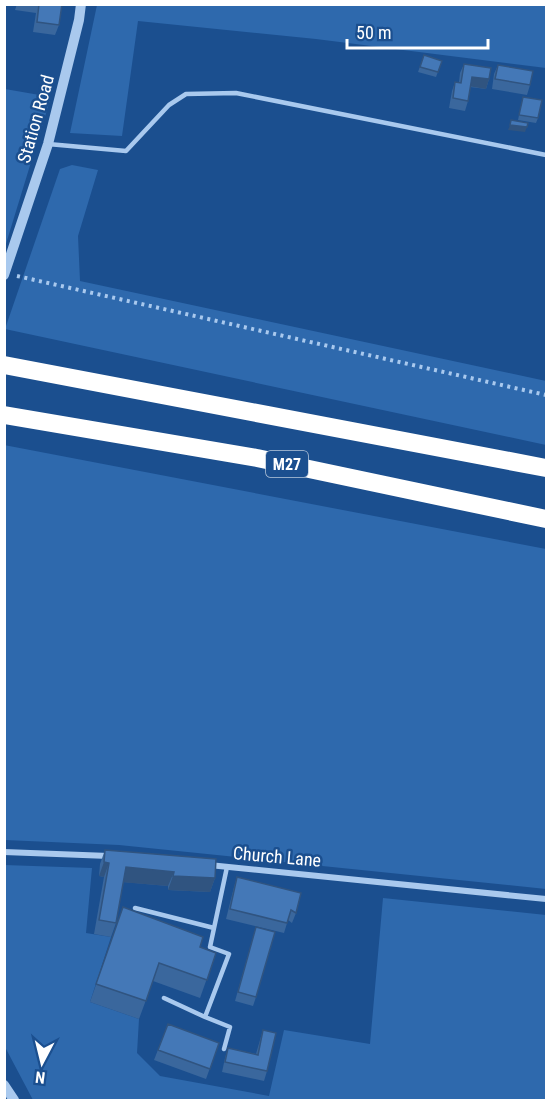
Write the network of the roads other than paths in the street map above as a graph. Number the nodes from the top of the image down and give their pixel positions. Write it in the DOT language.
graph roads {
  1 [pos="81,4"];
  2 [pos="48,144"];
  3 [pos="546,155"];
  4 [pos="5,274"];
  5 [pos="4,365"];
  6 [pos="4,415"];
  7 [pos="546,468"];
  8 [pos="546,519"];
  9 [pos="4,852"];
  10 [pos="120,857"];
  11 [pos="203,865"];
  12 [pos="226,867"];
  13 [pos="546,899"];
  14 [pos="135,908"];
  15 [pos="214,928"];
  16 [pos="164,998"];
  17 [pos="205,1017"];
  18 [pos="224,1049"];
  19 [pos="4,1085"];
  20 [pos="14,1101"];
  1 -- 2 [label="street, Station Road"];
  2 -- 3 [label="lane"];
  2 -- 4 [label="street, Station Road"];
  5 -- 7 [label="highway"];
  6 -- 8 [label="highway, M27"];
  9 -- 10 [label="street"];
  11 -- 12 [label="street, Church Lane"];
  12 -- 13 [label="street, Church Lane"];
  12 -- 15 [label="lane"];
  14 -- 15 [label="lane"];
  15 -- 17 [label="lane"];
  16 -- 17 [label="lane"];
  17 -- 18 [label="lane"];
  19 -- 20 [label="street"];
}
